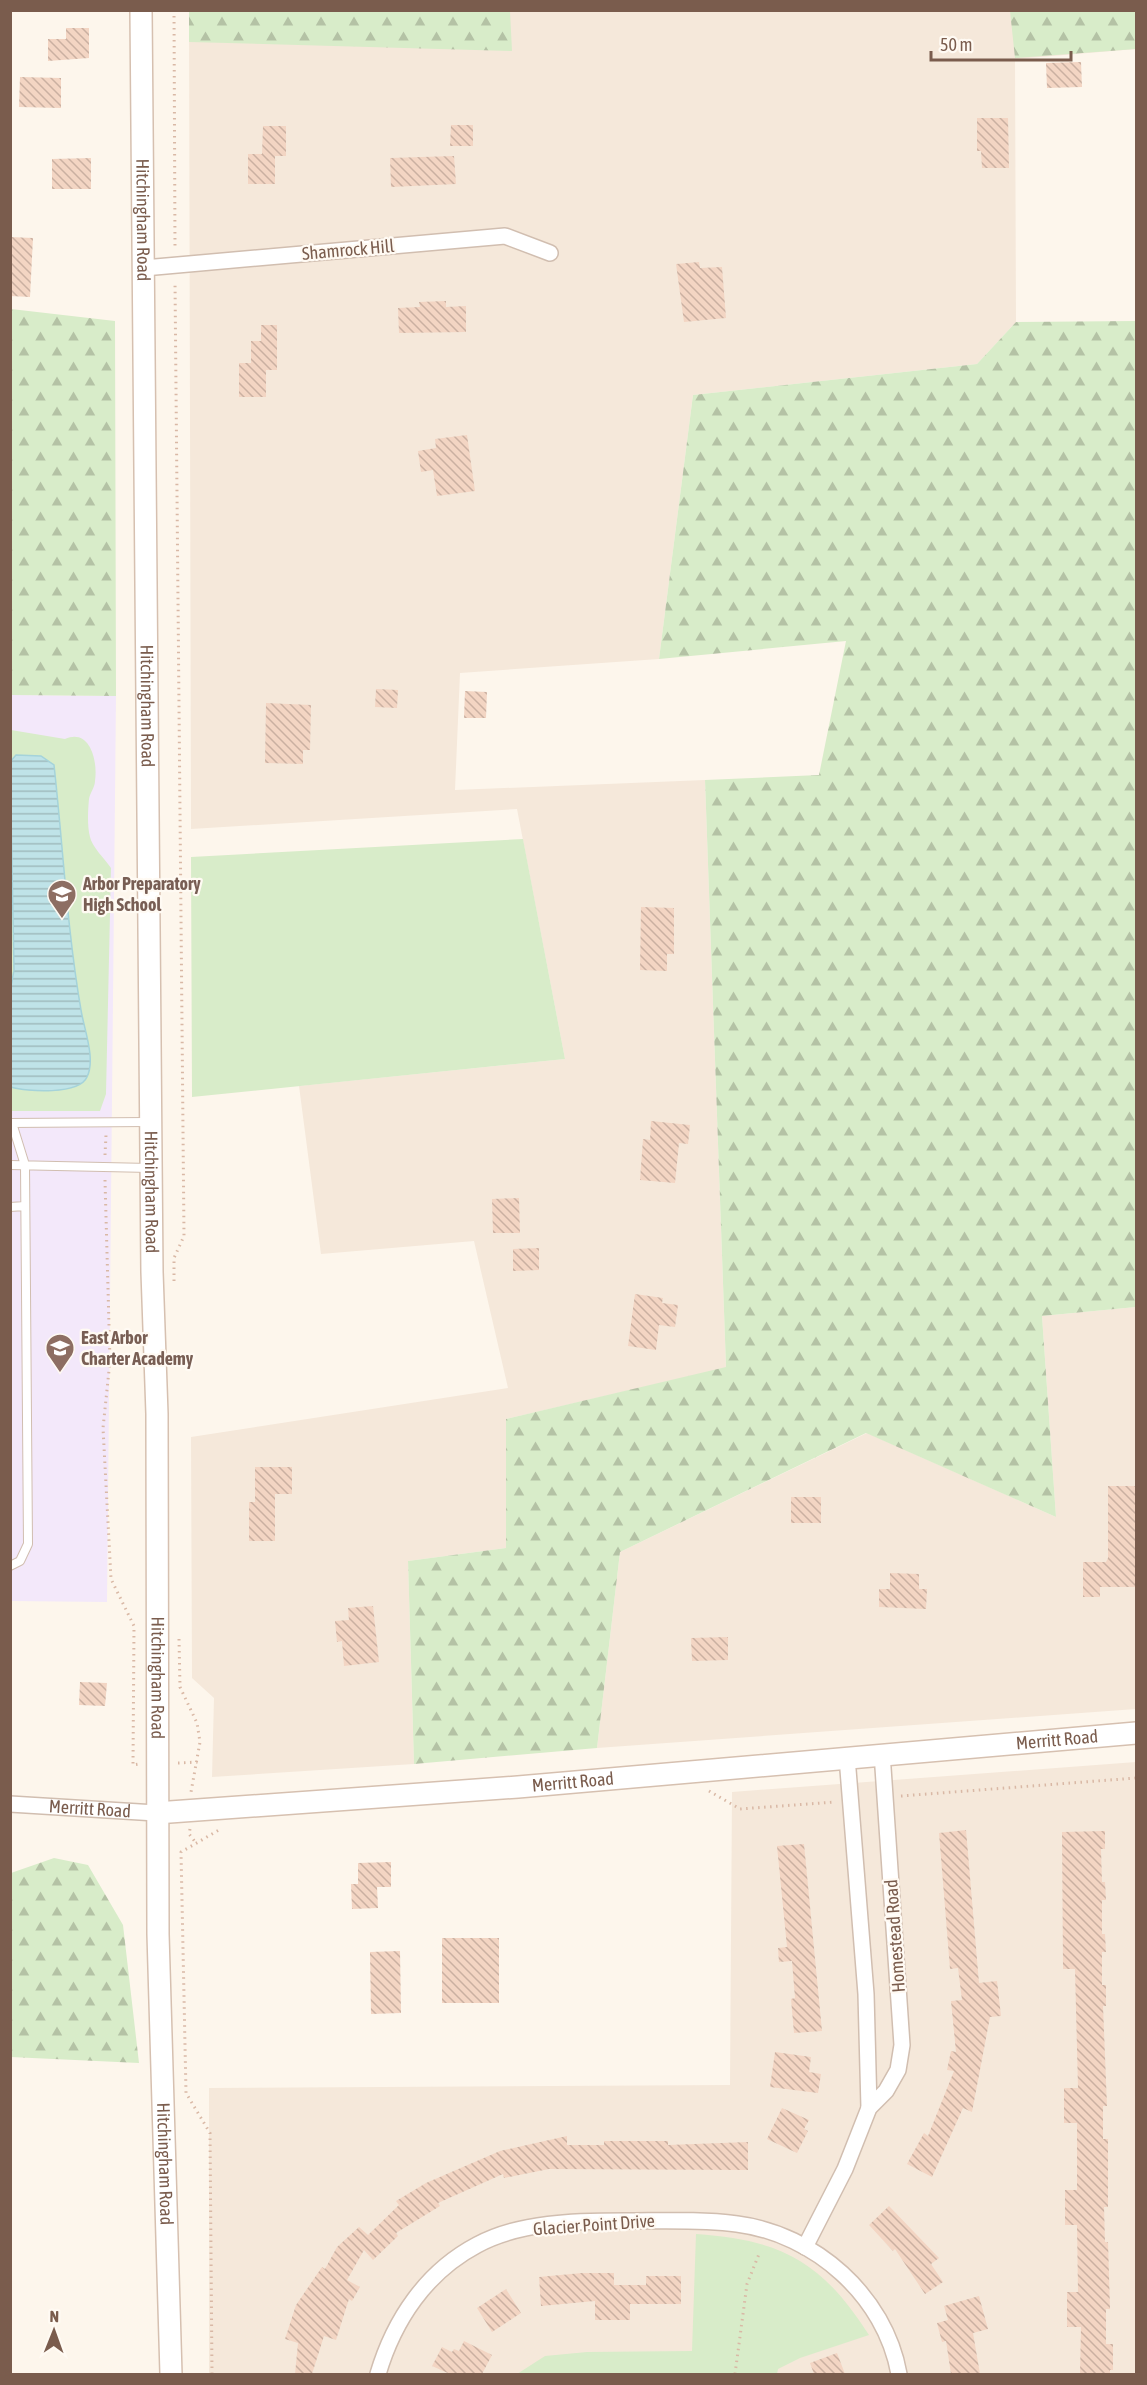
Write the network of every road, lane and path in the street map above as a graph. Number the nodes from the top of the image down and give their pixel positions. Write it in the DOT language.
graph roads {
  1 [pos="141,10"];
  2 [pos="174,10"];
  3 [pos="550,253"];
  4 [pos="175,265"];
  5 [pos="144,268"];
  6 [pos="106,1122"];
  7 [pos="152,1122"];
  8 [pos="11,1123"];
  9 [pos="10,1165"];
  10 [pos="25,1165"];
  11 [pos="105,1165"];
  12 [pos="152,1168"];
  13 [pos="25,1206"];
  14 [pos="10,1207"];
  15 [pos="174,1281"];
  16 [pos="10,1566"];
  17 [pos="179,1628"];
  18 [pos="1137,1733"];
  19 [pos="882,1754"];
  20 [pos="847,1757"];
  21 [pos="198,1762"];
  22 [pos="158,1764"];
  23 [pos="1137,1778"];
  24 [pos="703,1788"];
  25 [pos="896,1796"];
  26 [pos="837,1802"];
  27 [pos="10,1804"];
  28 [pos="190,1810"];
  29 [pos="156,1813"];
  30 [pos="229,1829"];
  31 [pos="196,1842"];
  32 [pos="869,2108"];
  33 [pos="805,2247"];
  34 [pos="759,2254"];
  35 [pos="171,2374"];
  36 [pos="212,2374"];
  37 [pos="378,2374"];
  38 [pos="735,2374"];
  39 [pos="898,2374"];
  1 -- 5 [label="street, Hitchingham Road"];
  2 -- 4 [label="path"];
  3 -- 4 [label="street, Shamrock Hill"];
  4 -- 5 [label="street, Shamrock Hill"];
  4 -- 15 [label="path"];
  5 -- 7 [label="street, Hitchingham Road"];
  6 -- 7 [label="lane"];
  6 -- 8 [label="lane"];
  6 -- 11 [label="path"];
  7 -- 12 [label="street, Hitchingham Road"];
  8 -- 10 [label="lane"];
  9 -- 10 [label="lane"];
  10 -- 11 [label="lane"];
  10 -- 13 [label="lane"];
  11 -- 12 [label="lane"];
  11 -- 22 [label="path"];
  12 -- 22 [label="street, Hitchingham Road"];
  13 -- 14 [label="lane"];
  13 -- 16 [label="lane"];
  17 -- 21 [label="path"];
  18 -- 19 [label="street, Merritt Road"];
  19 -- 20 [label="street, Merritt Road"];
  19 -- 32 [label="street, Homestead Road"];
  20 -- 28 [label="street, Merritt Road"];
  20 -- 32 [label="street, Homestead Road"];
  21 -- 22 [label="path"];
  21 -- 28 [label="path"];
  22 -- 29 [label="street, Hitchingham Road"];
  23 -- 25 [label="path"];
  24 -- 26 [label="path"];
  27 -- 29 [label="street, Merritt Road"];
  28 -- 29 [label="street, Merritt Road"];
  28 -- 31 [label="path"];
  29 -- 35 [label="street, Hitchingham Road"];
  30 -- 31 [label="path"];
  31 -- 36 [label="path"];
  32 -- 33 [label="street, Homestead Road"];
  33 -- 37 [label="street, Glacier Point Drive"];
  33 -- 39 [label="street, Glacier Point Drive"];
  34 -- 38 [label="path"];
}
